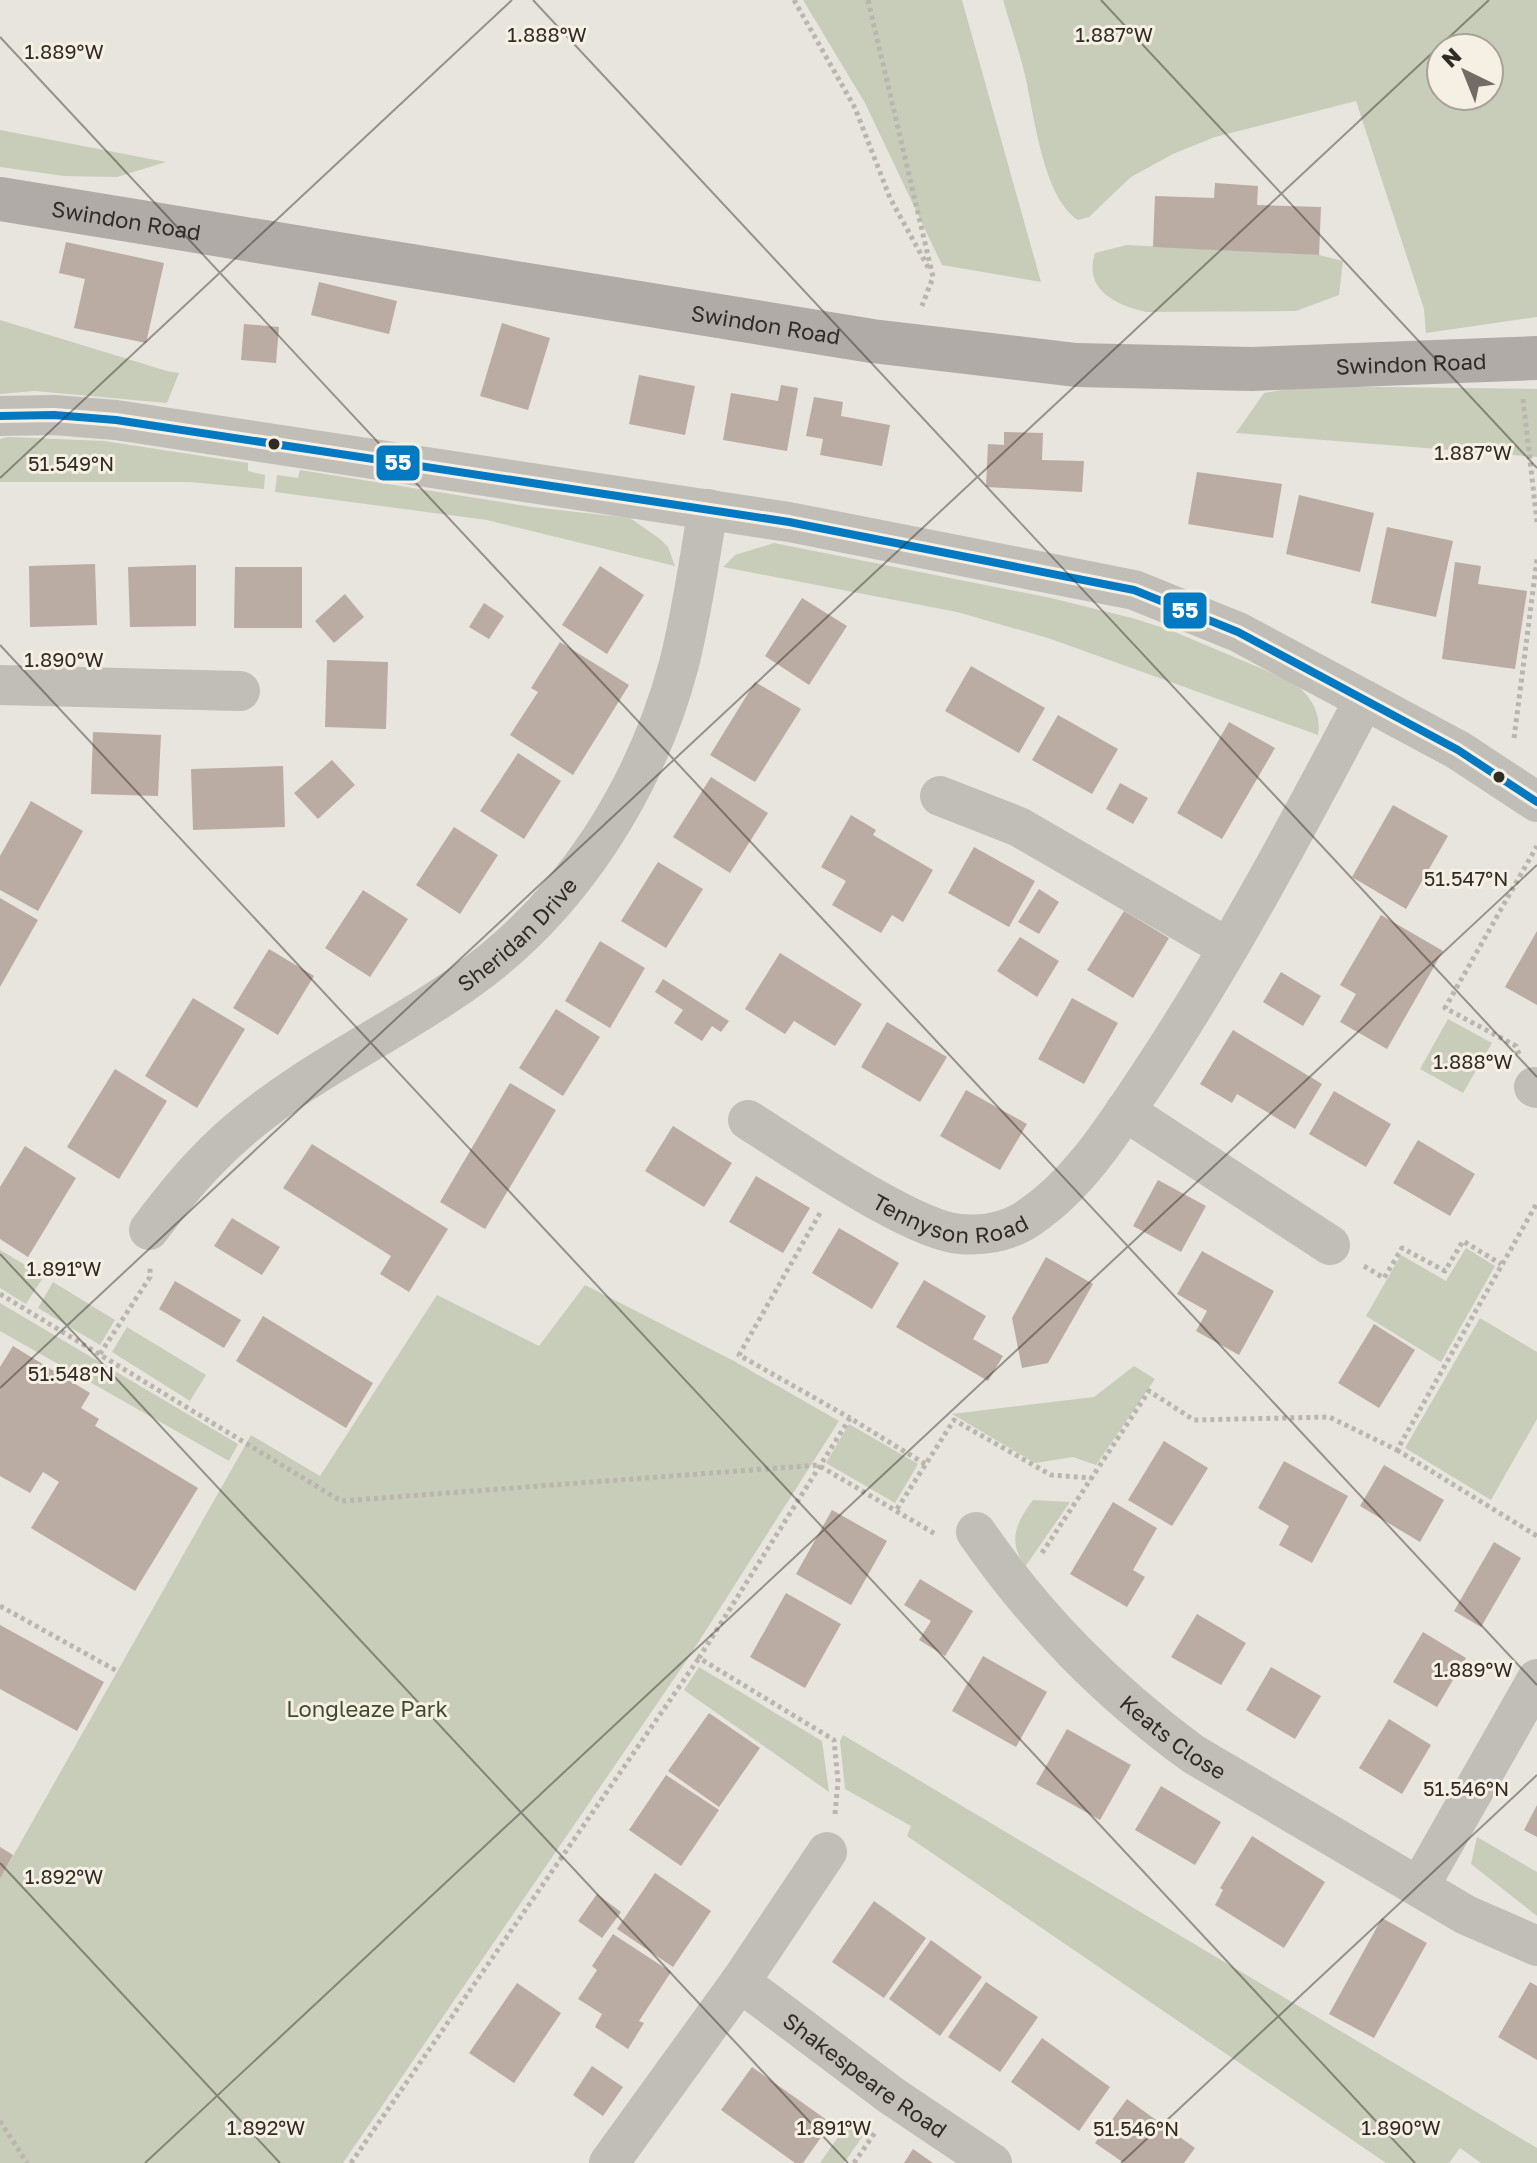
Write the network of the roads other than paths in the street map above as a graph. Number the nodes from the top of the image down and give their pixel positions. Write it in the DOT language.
graph roads {
  1 [pos="0,199"];
  2 [pos="1528,359"];
  3 [pos="0,416"];
  4 [pos="708,509"];
  5 [pos="0,685"];
  6 [pos="240,691"];
  7 [pos="1364,700"];
  8 [pos="1523,792"];
  9 [pos="940,796"];
  10 [pos="1228,948"];
  11 [pos="1125,1111"];
  12 [pos="748,1120"];
  13 [pos="149,1230"];
  14 [pos="1330,1245"];
  15 [pos="976,1532"];
  16 [pos="1537,1679"];
  17 [pos="827,1852"];
  18 [pos="1419,1887"];
  19 [pos="1537,1946"];
  20 [pos="740,1982"];
  21 [pos="609,2163"];
  22 [pos="992,2163"];
  1 -- 2 [label="main road, Swindon Road"];
  3 -- 4 [label="street"];
  4 -- 7 [label="street"];
  4 -- 13 [label="street, Sheridan Drive"];
  5 -- 6 [label="street"];
  7 -- 8 [label="street"];
  7 -- 10 [label="street, Tennyson Road"];
  9 -- 10 [label="street"];
  10 -- 11 [label="street, Tennyson Road"];
  11 -- 12 [label="street, Tennyson Road"];
  11 -- 14 [label="street"];
  15 -- 18 [label="street, Keats Close"];
  16 -- 18 [label="street"];
  17 -- 20 [label="street"];
  18 -- 19 [label="street, Keats Close"];
  20 -- 21 [label="street"];
  20 -- 22 [label="street, Shakespeare Road"];
}
